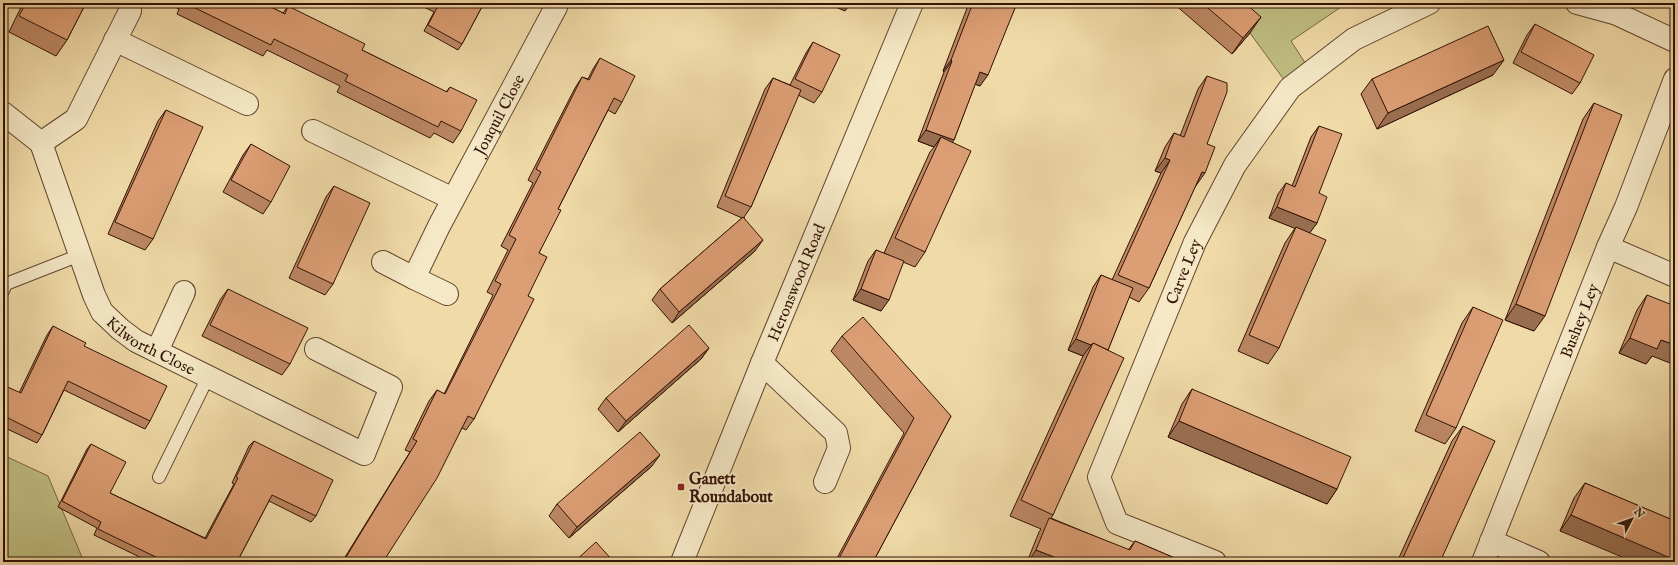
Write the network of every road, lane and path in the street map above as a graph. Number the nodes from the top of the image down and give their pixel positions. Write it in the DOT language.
graph roads {
  1 [pos="554,3"];
  2 [pos="912,3"];
  3 [pos="1429,3"];
  4 [pos="1577,3"];
  5 [pos="130,10"];
  6 [pos="115,40"];
  7 [pos="1675,41"];
  8 [pos="1675,79"];
  9 [pos="247,104"];
  10 [pos="3,113"];
  11 [pos="313,131"];
  12 [pos="41,143"];
  13 [pos="453,199"];
  14 [pos="1608,247"];
  15 [pos="80,255"];
  16 [pos="383,262"];
  17 [pos="1675,276"];
  18 [pos="414,278"];
  19 [pos="3,291"];
  20 [pos="184,292"];
  21 [pos="447,294"];
  22 [pos="316,349"];
  23 [pos="157,351"];
  24 [pos="762,363"];
  25 [pos="208,377"];
  26 [pos="159,476"];
  27 [pos="825,482"];
  28 [pos="1491,541"];
  29 [pos="682,562"];
  30 [pos="1215,562"];
  31 [pos="1483,562"];
  32 [pos="1539,562"];
  1 -- 13 [label="street, Jonquil Close"];
  2 -- 24 [label="street, Heronswood Road"];
  3 -- 30 [label="street, Carve Ley"];
  4 -- 7 [label="street"];
  5 -- 6 [label="street"];
  6 -- 9 [label="street"];
  6 -- 12 [label="street"];
  8 -- 14 [label="street, Bushey Ley"];
  10 -- 12 [label="street"];
  11 -- 13 [label="street"];
  12 -- 15 [label="street, Kilworth Close"];
  13 -- 18 [label="street, Jonquil Close"];
  14 -- 17 [label="street"];
  14 -- 28 [label="street, Bushey Ley"];
  15 -- 19 [label="lane"];
  15 -- 23 [label="street, Kilworth Close"];
  16 -- 18 [label="street"];
  18 -- 21 [label="street"];
  20 -- 23 [label="street"];
  22 -- 25 [label="street, Kilworth Close"];
  23 -- 25 [label="street, Kilworth Close"];
  24 -- 27 [label="street"];
  24 -- 29 [label="street, Heronswood Road"];
  25 -- 26 [label="lane"];
  28 -- 31 [label="street, Bushey Ley"];
  28 -- 32 [label="street"];
}
